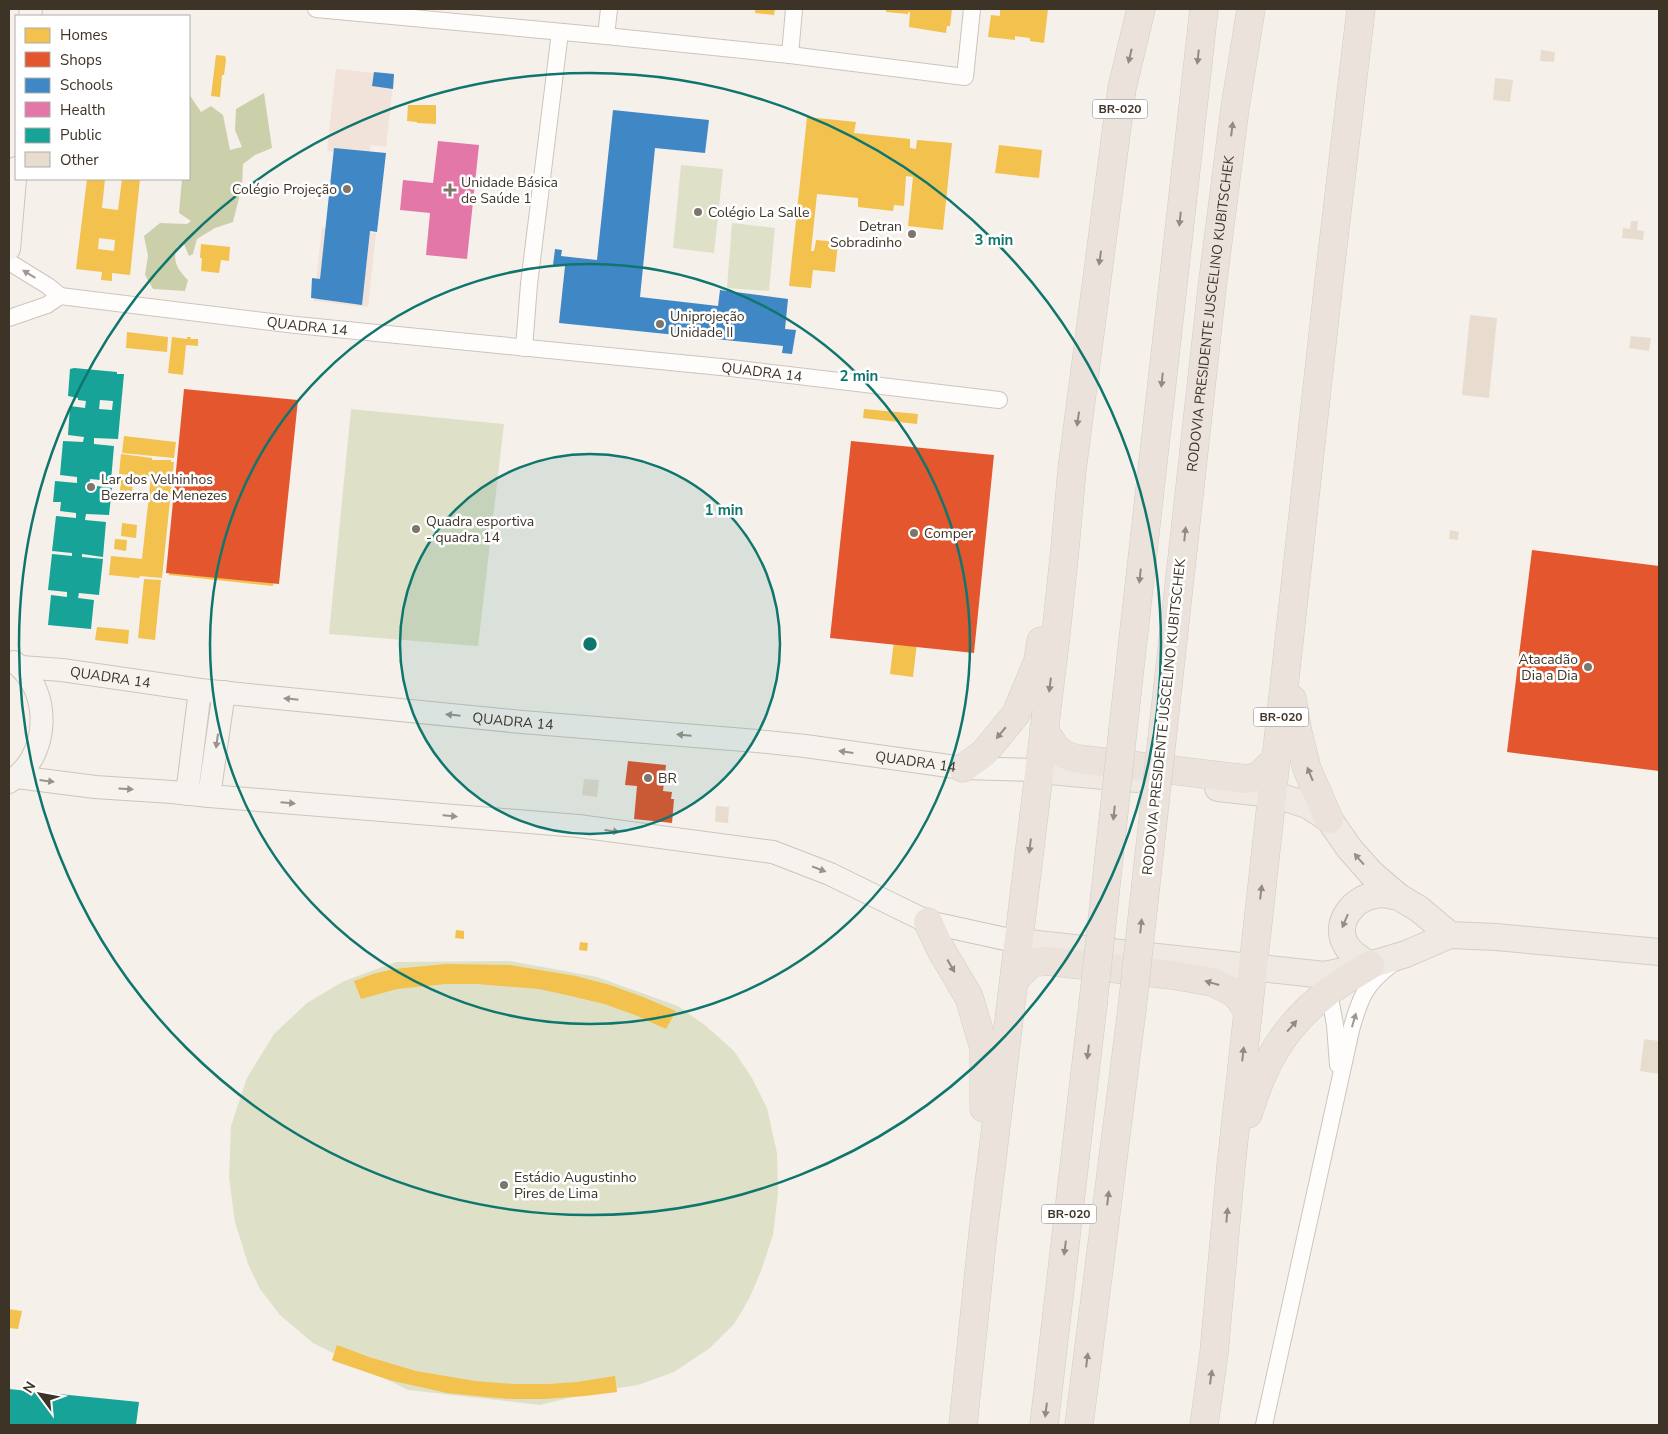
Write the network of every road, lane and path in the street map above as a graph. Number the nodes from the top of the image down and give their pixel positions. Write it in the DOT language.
graph roads {
  1 [pos="316,9"];
  2 [pos="609,9"];
  3 [pos="794,9"];
  4 [pos="972,9"];
  5 [pos="1141,9"];
  6 [pos="1204,9"];
  7 [pos="1251,9"];
  8 [pos="1361,9"];
  9 [pos="376,11"];
  10 [pos="560,32"];
  11 [pos="606,36"];
  12 [pos="790,55"];
  13 [pos="15,180"];
  14 [pos="9,250"];
  15 [pos="9,262"];
  16 [pos="52,296"];
  17 [pos="9,318"];
  18 [pos="524,348"];
  19 [pos="999,400"];
  20 [pos="1072,470"];
  21 [pos="15,663"];
  22 [pos="1287,664"];
  23 [pos="200,690"];
  24 [pos="224,692"];
  25 [pos="1044,729"];
  26 [pos="1276,760"];
  27 [pos="964,768"];
  28 [pos="1039,770"];
  29 [pos="13,780"];
  30 [pos="1241,790"];
  31 [pos="187,794"];
  32 [pos="1272,794"];
  33 [pos="209,796"];
  34 [pos="1329,819"];
  35 [pos="1269,825"];
  36 [pos="1399,897"];
  37 [pos="928,922"];
  38 [pos="1450,935"];
  39 [pos="1019,942"];
  40 [pos="1659,952"];
  41 [pos="1406,954"];
  42 [pos="1370,965"];
  43 [pos="1252,967"];
  44 [pos="1014,980"];
  45 [pos="1327,983"];
  46 [pos="1248,1012"];
  47 [pos="1339,1085"];
  48 [pos="1231,1166"];
  49 [pos="984,1233"];
  50 [pos="963,1425"];
  51 [pos="1044,1425"];
  52 [pos="1079,1425"];
  53 [pos="1204,1425"];
  54 [pos="1264,1425"];
  1 -- 9 [label="street"];
  2 -- 11 [label="street"];
  3 -- 12 [label="street"];
  4 -- 12 [label="street"];
  5 -- 20 [label="highway, BR-020, one-way"];
  6 -- 51 [label="highway, BR-020, one-way, bridge"];
  52 -- 7 [label="highway, RODOVIA PRESIDENTE JUSCELINO KUBITSCHEK / BR-020, one-way, bridge"];
  8 -- 22 [label="highway, BR-020"];
  9 -- 10 [label="street"];
  10 -- 11 [label="street"];
  10 -- 18 [label="street"];
  11 -- 12 [label="street"];
  13 -- 14 [label="main road"];
  16 -- 15 [label="street, one-way"];
  16 -- 17 [label="street"];
  16 -- 18 [label="street, QUADRA 14"];
  18 -- 19 [label="street, QUADRA 14"];
  20 -- 25 [label="highway, BR-020, one-way"];
  20 -- 27 [label="highway, one-way"];
  21 -- 23 [label="main road, QUADRA 14"];
  21 -- 29 [label="main road"];
  22 -- 26 [label="highway, BR-020"];
  34 -- 22 [label="highway, one-way"];
  23 -- 24 [label="main road, QUADRA 14"];
  23 -- 31 [label="main road"];
  27 -- 24 [label="main road, QUADRA 14, one-way"];
  24 -- 33 [label="main road, one-way"];
  25 -- 26 [label="highway"];
  25 -- 28 [label="highway, BR-020"];
  26 -- 32 [label="highway, BR-020"];
  27 -- 28 [label="main road, QUADRA 14"];
  28 -- 30 [label="main road"];
  28 -- 39 [label="highway, BR-020, one-way"];
  29 -- 31 [label="main road, one-way"];
  30 -- 32 [label="main road"];
  30 -- 35 [label="highway"];
  31 -- 33 [label="main road"];
  32 -- 34 [label="main road"];
  32 -- 35 [label="highway, BR-020"];
  33 -- 37 [label="main road, one-way"];
  36 -- 34 [label="main road, one-way"];
  43 -- 35 [label="highway, BR-020, one-way"];
  36 -- 38 [label="main road"];
  36 -- 42 [label="main road, one-way"];
  37 -- 39 [label="main road"];
  37 -- 49 [label="highway, one-way"];
  38 -- 40 [label="main road"];
  38 -- 41 [label="main road"];
  39 -- 43 [label="main road"];
  39 -- 44 [label="highway, BR-020"];
  41 -- 42 [label="main road"];
  47 -- 41 [label="street, one-way"];
  42 -- 45 [label="highway"];
  43 -- 45 [label="main road"];
  43 -- 46 [label="highway, BR-020"];
  46 -- 44 [label="highway, one-way"];
  44 -- 49 [label="highway, BR-020"];
  45 -- 47 [label="street"];
  48 -- 45 [label="highway, one-way"];
  48 -- 46 [label="highway, BR-020, one-way"];
  47 -- 54 [label="street"];
  53 -- 48 [label="highway, BR-020, one-way"];
  49 -- 50 [label="highway, BR-020"];
}
